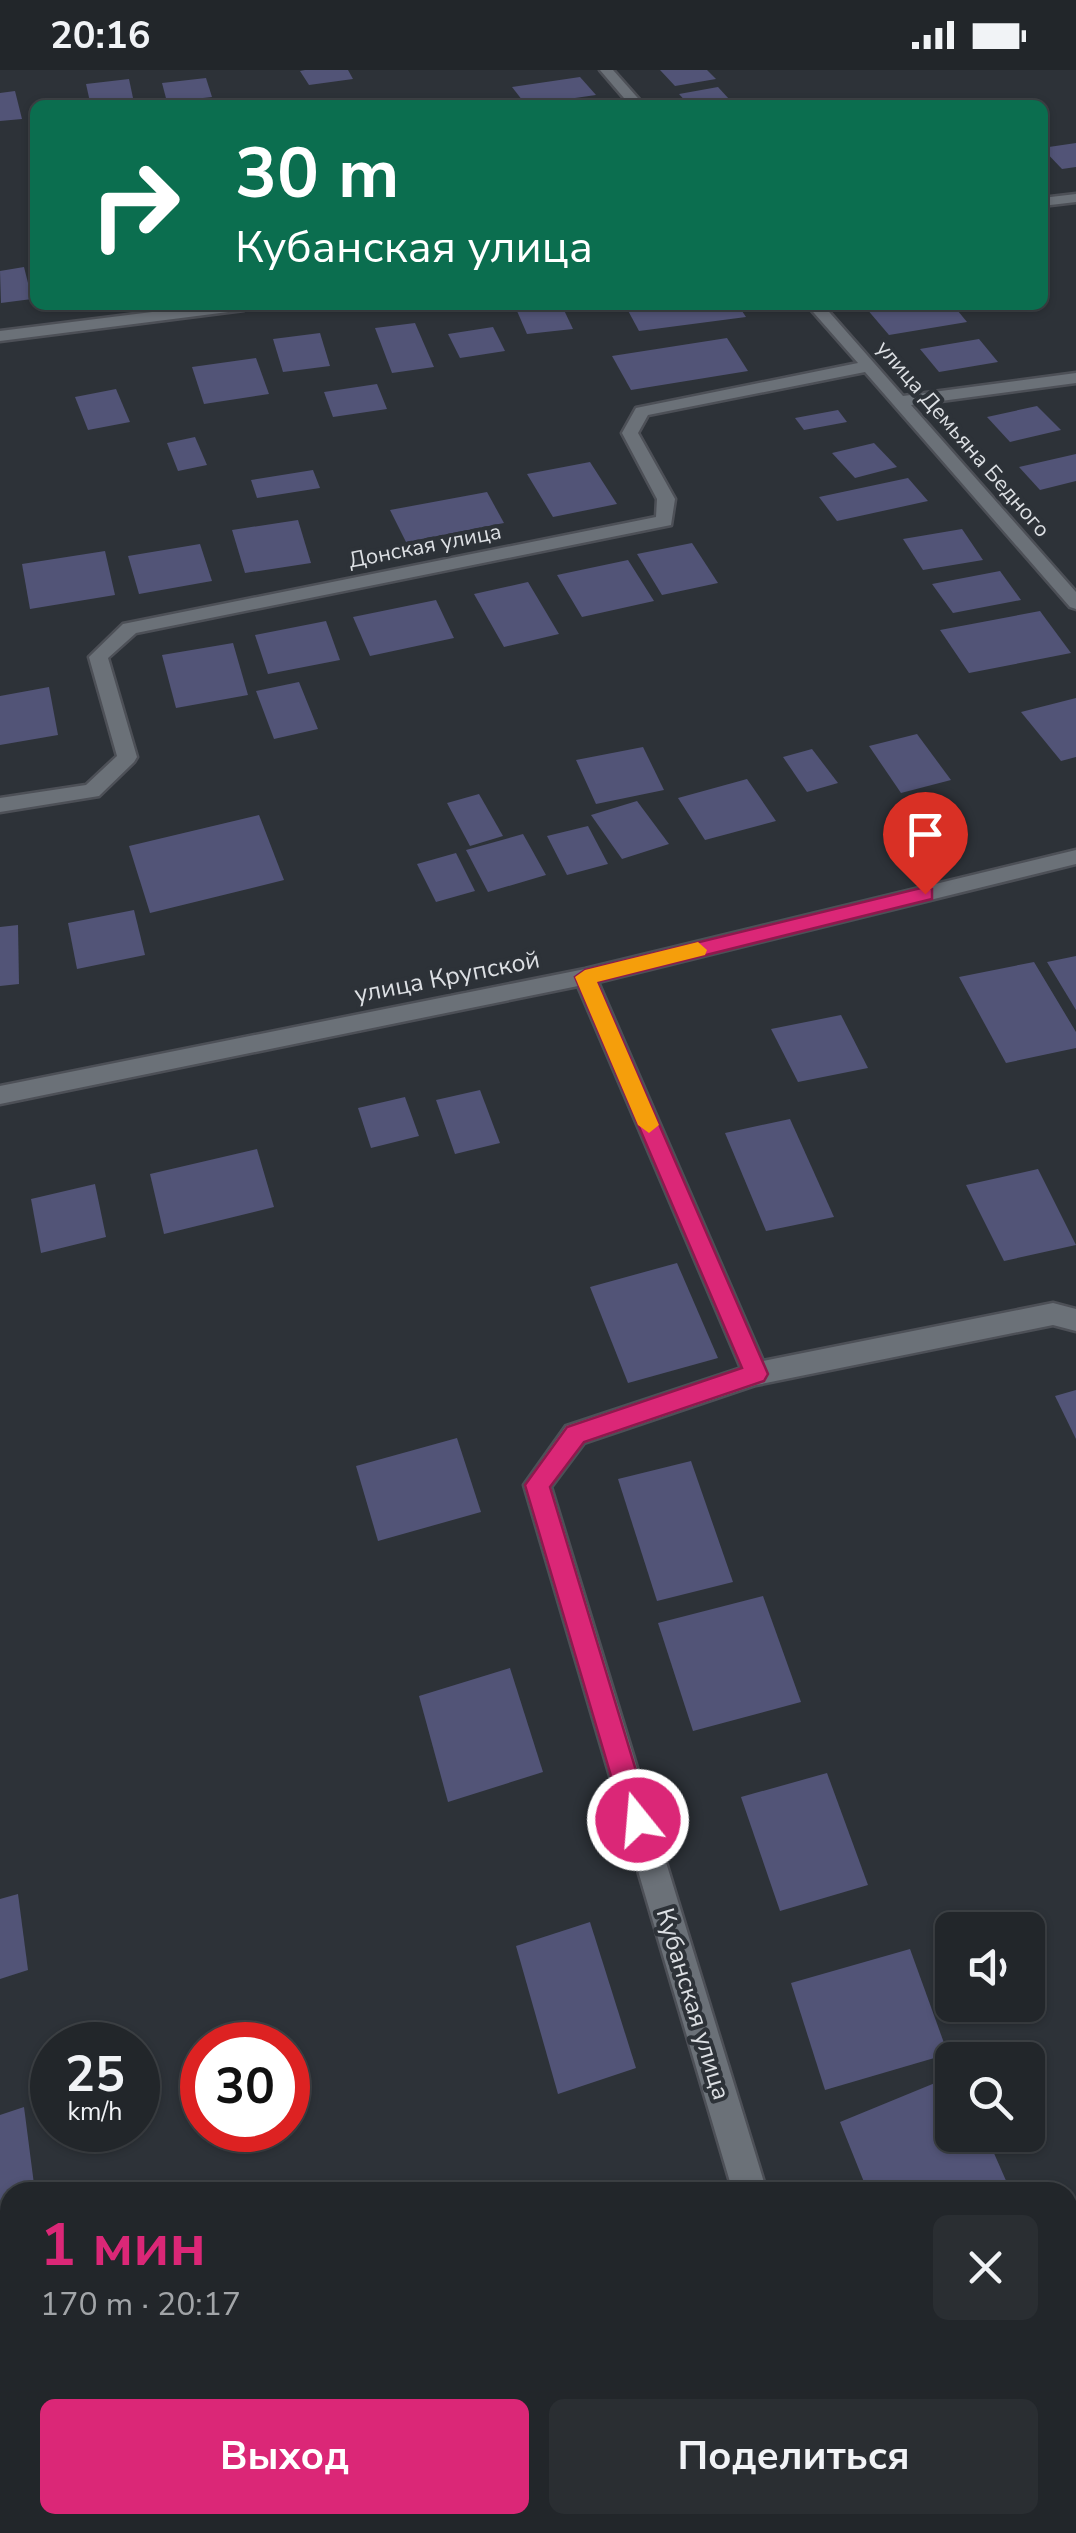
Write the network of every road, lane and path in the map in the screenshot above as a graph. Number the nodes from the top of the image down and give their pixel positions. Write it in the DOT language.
graph roads {
  1 [pos="606,70"];
  2 [pos="633,100"];
  3 [pos="1076,198"];
  4 [pos="1048,201"];
  5 [pos="205,310"];
  6 [pos="820,310"];
  7 [pos="0,336"];
  8 [pos="870,366"];
  9 [pos="1076,378"];
  10 [pos="900,400"];
  11 [pos="1076,603"];
  12 [pos="0,805"];
  13 [pos="1076,857"];
  14 [pos="585,977"];
  15 [pos="0,1096"];
  16 [pos="1076,1320"];
  17 [pos="756,1374"];
  18 [pos="747,2182"];
  1 -- 2 [label="street"];
  3 -- 4 [label="street"];
  5 -- 7 [label="street"];
  6 -- 8 [label="street, улица Демьяна Бедного"];
  8 -- 10 [label="street, улица Демьяна Бедного"];
  8 -- 12 [label="street, Донская улица"];
  9 -- 10 [label="street"];
  10 -- 11 [label="street, улица Демьяна Бедного"];
  13 -- 14 [label="street, улица Крупской"];
  14 -- 15 [label="street, улица Крупской"];
  14 -- 17 [label="street"];
  16 -- 17 [label="street, Кубанская улица"];
  17 -- 18 [label="street, Кубанская улица"];
}
